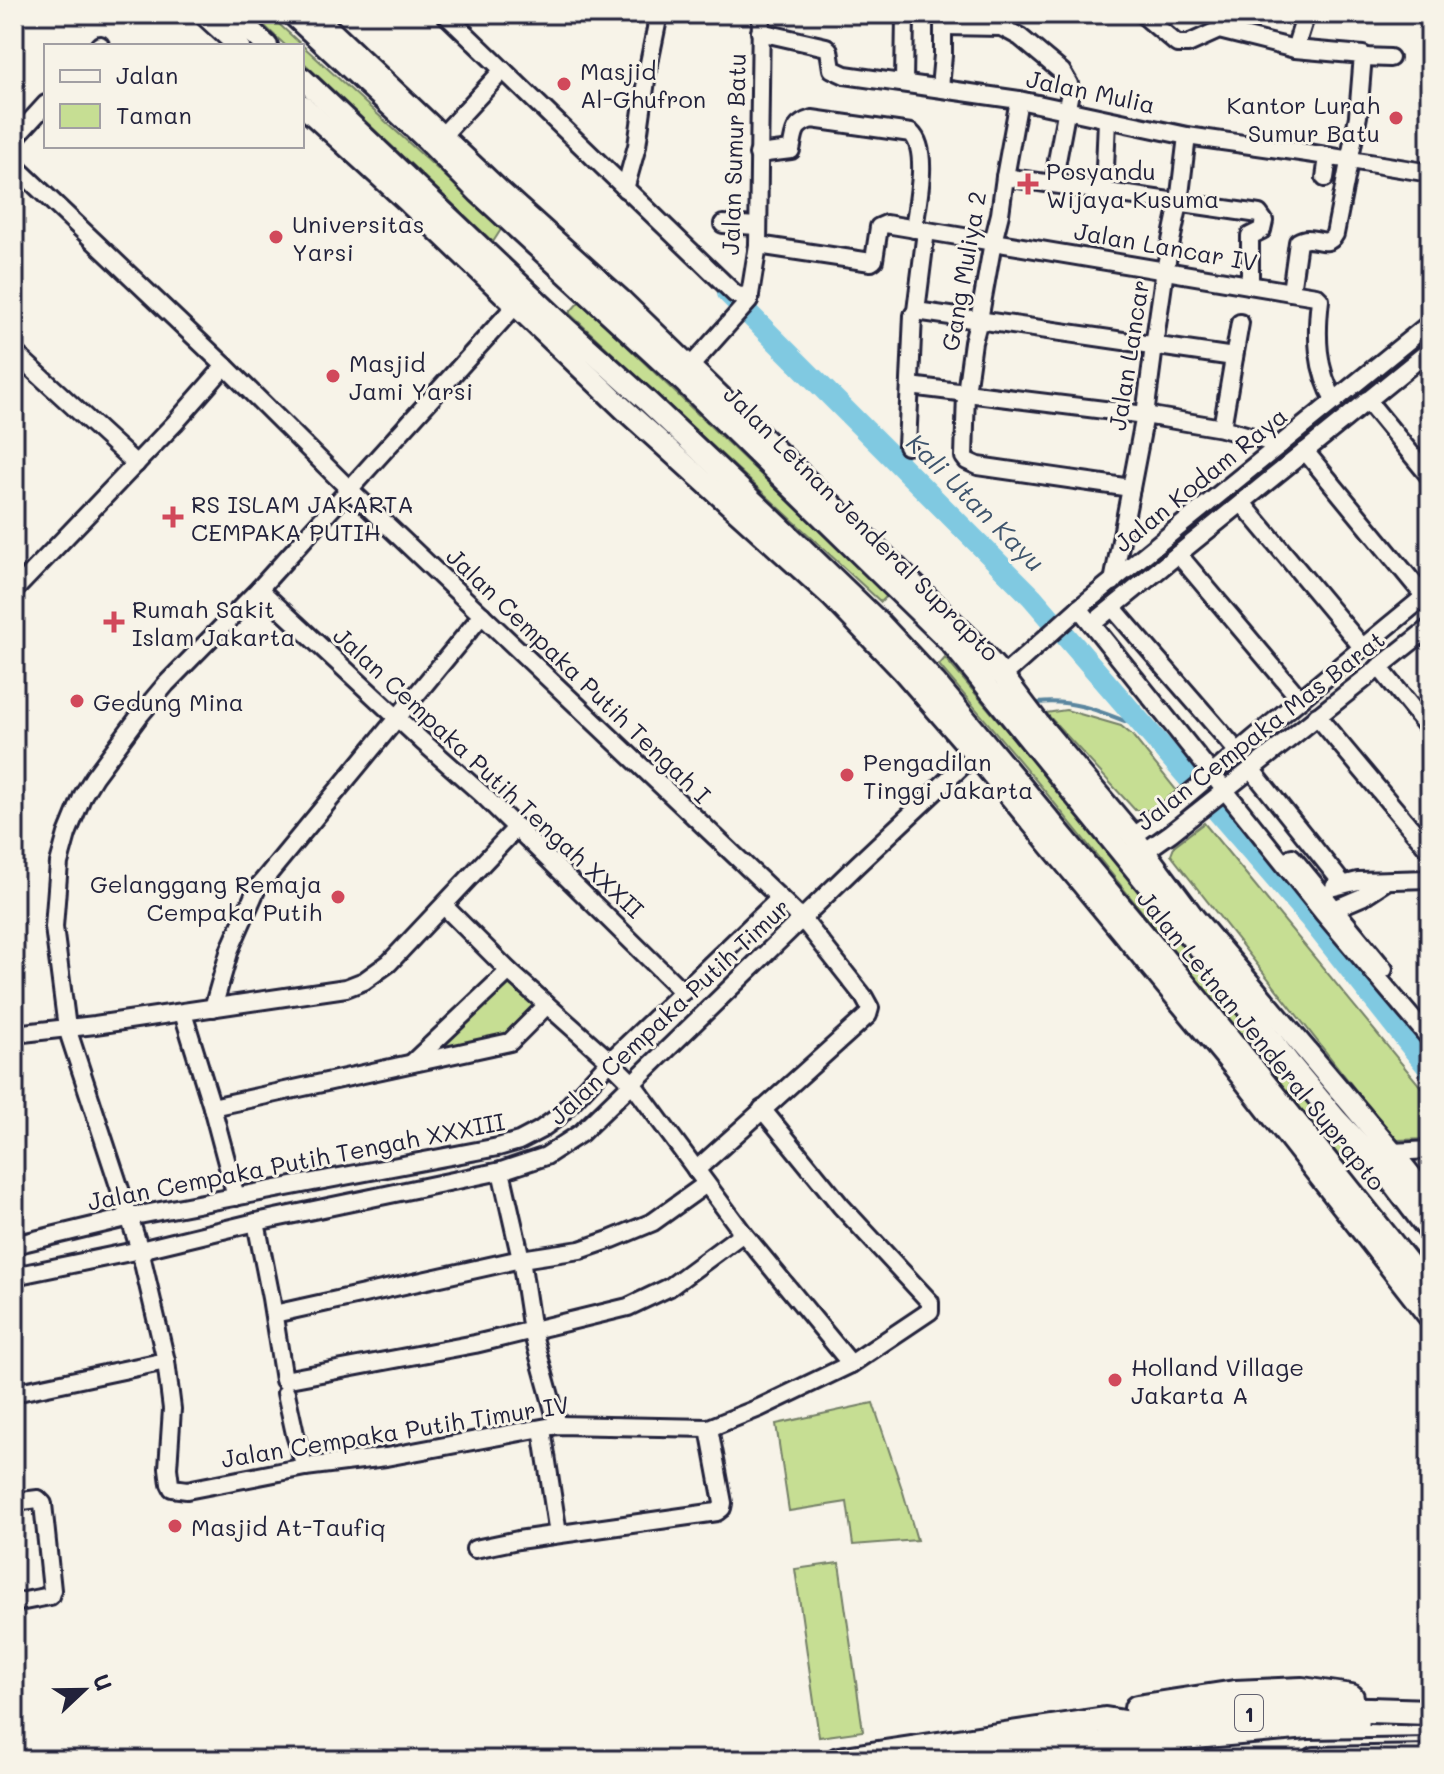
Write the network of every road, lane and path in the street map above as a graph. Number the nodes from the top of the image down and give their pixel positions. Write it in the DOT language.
graph roads {
  1 [pos="204,14"];
  2 [pos="233,14"];
  3 [pos="292,14"];
  4 [pos="313,14"];
  5 [pos="445,14"];
  6 [pos="659,14"];
  7 [pos="761,14"];
  8 [pos="905,14"];
  9 [pos="1142,14"];
  10 [pos="1306,14"];
  11 [pos="944,20"];
  12 [pos="760,32"];
  13 [pos="237,44"];
  14 [pos="265,44"];
  15 [pos="1295,49"];
  16 [pos="1363,57"];
  17 [pos="1390,58"];
  18 [pos="499,75"];
  19 [pos="304,80"];
  20 [pos="904,83"];
  21 [pos="940,88"];
  22 [pos="1019,100"];
  23 [pos="44,106"];
  24 [pos="304,107"];
  25 [pos="1067,111"];
  26 [pos="1107,120"];
  27 [pos="442,136"];
  28 [pos="1187,136"];
  29 [pos="14,139"];
  30 [pos="758,154"];
  31 [pos="1328,157"];
  32 [pos="1350,161"];
  33 [pos="14,165"];
  34 [pos="1430,173"];
  35 [pos="406,175"];
  36 [pos="1005,177"];
  37 [pos="1325,178"];
  38 [pos="1055,184"];
  39 [pos="625,189"];
  40 [pos="1104,192"];
  41 [pos="479,193"];
  42 [pos="503,194"];
  43 [pos="409,203"];
  44 [pos="1179,203"];
  45 [pos="723,224"];
  46 [pos="758,226"];
  47 [pos="920,230"];
  48 [pos="993,242"];
  49 [pos="758,245"];
  50 [pos="1165,270"];
  51 [pos="1250,285"];
  52 [pos="1291,292"];
  53 [pos="749,299"];
  54 [pos="515,306"];
  55 [pos="916,311"];
  56 [pos="979,320"];
  57 [pos="1240,323"];
  58 [pos="1430,323"];
  59 [pos="1154,346"];
  60 [pos="1430,350"];
  61 [pos="14,352"];
  62 [pos="1234,357"];
  63 [pos="225,366"];
  64 [pos="689,368"];
  65 [pos="910,386"];
  66 [pos="966,393"];
  67 [pos="1367,400"];
  68 [pos="1335,401"];
  69 [pos="1145,415"];
  70 [pos="743,418"];
  71 [pos="1222,428"];
  72 [pos="661,441"];
  73 [pos="692,443"];
  74 [pos="1280,445"];
  75 [pos="749,446"];
  76 [pos="907,446"];
  77 [pos="1305,451"];
  78 [pos="136,464"];
  79 [pos="1430,477"];
  80 [pos="1131,488"];
  81 [pos="349,489"];
  82 [pos="1242,503"];
  83 [pos="1178,554"];
  84 [pos="17,582"];
  85 [pos="1113,582"];
  86 [pos="895,587"];
  87 [pos="259,589"];
  88 [pos="1427,594"];
  89 [pos="1079,608"];
  90 [pos="1113,608"];
  91 [pos="869,614"];
  92 [pos="482,615"];
  93 [pos="1092,624"];
  94 [pos="1389,626"];
  95 [pos="1430,627"];
  96 [pos="1406,646"];
  97 [pos="1363,648"];
  98 [pos="1379,667"];
  99 [pos="1003,676"];
  100 [pos="1300,699"];
  101 [pos="1317,716"];
  102 [pos="398,718"];
  103 [pos="1040,725"];
  104 [pos="1018,726"];
  105 [pos="1430,730"];
  106 [pos="1238,752"];
  107 [pos="975,754"];
  108 [pos="1251,769"];
  109 [pos="1209,773"];
  110 [pos="1224,791"];
  111 [pos="517,827"];
  112 [pos="1138,844"];
  113 [pos="1430,851"];
  114 [pos="1430,879"];
  115 [pos="1385,882"];
  116 [pos="1343,884"];
  117 [pos="1112,895"];
  118 [pos="1316,895"];
  119 [pos="444,906"];
  120 [pos="791,909"];
  121 [pos="1329,910"];
  122 [pos="1115,925"];
  123 [pos="509,971"];
  124 [pos="683,992"];
  125 [pos="547,1005"];
  126 [pos="213,1008"];
  127 [pos="183,1013"];
  128 [pos="1430,1024"];
  129 [pos="67,1028"];
  130 [pos="14,1034"];
  131 [pos="1430,1039"];
  132 [pos="412,1063"];
  133 [pos="621,1072"];
  134 [pos="212,1107"];
  135 [pos="762,1109"];
  136 [pos="1430,1150"];
  137 [pos="1392,1152"];
  138 [pos="501,1171"];
  139 [pos="701,1177"];
  140 [pos="236,1197"];
  141 [pos="1430,1200"];
  142 [pos="131,1221"];
  143 [pos="256,1222"];
  144 [pos="1430,1232"];
  145 [pos="743,1233"];
  146 [pos="14,1245"];
  147 [pos="139,1247"];
  148 [pos="521,1259"];
  149 [pos="14,1276"];
  150 [pos="1430,1293"];
  151 [pos="274,1314"];
  152 [pos="1430,1318"];
  153 [pos="532,1331"];
  154 [pos="166,1361"];
  155 [pos="851,1364"];
  156 [pos="285,1386"];
  157 [pos="14,1393"];
  158 [pos="550,1427"];
  159 [pos="709,1428"];
  160 [pos="305,1467"];
  161 [pos="14,1502"];
  162 [pos="558,1534"];
  163 [pos="475,1549"];
  164 [pos="14,1603"];
  165 [pos="1398,1704"];
  166 [pos="1430,1709"];
  167 [pos="1105,1720"];
  168 [pos="1430,1722"];
  169 [pos="1430,1738"];
  170 [pos="922,1748"];
  171 [pos="1430,1758"];
  172 [pos="838,1760"];
  173 [pos="1051,1760"];
  174 [pos="1315,1760"];
  1 -- 13 [label="main road"];
  2 -- 14 [label="main road"];
  3 -- 41 [label="main road, Jalan Letnan Jenderal Suprapto"];
  4 -- 27 [label="main road, Jalan Letnan Jenderal Suprapto"];
  5 -- 18 [label="street"];
  6 -- 39 [label="street"];
  7 -- 12 [label="street, Jalan Sumur Batu"];
  8 -- 20 [label="street"];
  9 -- 15 [label="street"];
  10 -- 15 [label="street"];
  11 -- 21 [label="street"];
  11 -- 25 [label="street"];
  12 -- 20 [label="street, Jalan Mulia"];
  12 -- 30 [label="street, Jalan Sumur Batu"];
  15 -- 16 [label="street"];
  16 -- 17 [label="street"];
  16 -- 32 [label="street"];
  18 -- 27 [label="street"];
  18 -- 39 [label="street"];
  19 -- 35 [label="main road, Jalan Letnan Jenderal Suprapto"];
  20 -- 21 [label="street, Jalan Mulia"];
  21 -- 22 [label="street, Jalan Mulia"];
  22 -- 25 [label="street, Jalan Mulia"];
  22 -- 36 [label="street, Gang Muliya 2"];
  23 -- 29 [label="street"];
  24 -- 43 [label="main road, Jalan Letnan Jenderal Suprapto"];
  25 -- 26 [label="street, Jalan Mulia"];
  25 -- 38 [label="street"];
  26 -- 28 [label="street, Jalan Mulia"];
  26 -- 40 [label="street"];
  27 -- 42 [label="main road, Jalan Letnan Jenderal Suprapto"];
  28 -- 31 [label="street, Jalan Mulia"];
  28 -- 44 [label="street, Jalan Lancar"];
  30 -- 46 [label="street, Jalan Sumur Batu"];
  30 -- 47 [label="street"];
  31 -- 32 [label="street, Jalan Mulia"];
  31 -- 37 [label="street"];
  32 -- 34 [label="street, Jalan Mulia"];
  32 -- 52 [label="street"];
  33 -- 63 [label="street, Jalan Cempaka Putih Tengah I"];
  35 -- 43 [label="main road"];
  35 -- 73 [label="main road, Jalan Letnan Jenderal Suprapto"];
  36 -- 38 [label="street"];
  36 -- 48 [label="street, Gang Muliya 2"];
  38 -- 40 [label="street"];
  39 -- 53 [label="street"];
  40 -- 44 [label="street"];
  41 -- 42 [label="main road"];
  41 -- 75 [label="main road, Jalan Letnan Jenderal Suprapto"];
  42 -- 64 [label="main road, Jalan Letnan Jenderal Suprapto"];
  43 -- 54 [label="main road, Jalan Letnan Jenderal Suprapto"];
  44 -- 50 [label="street, Jalan Lancar"];
  44 -- 51 [label="street"];
  45 -- 46 [label="street"];
  46 -- 49 [label="street, Jalan Sumur Batu"];
  47 -- 48 [label="street, Jalan Lancar IV"];
  47 -- 49 [label="street, Jalan Lancar IV"];
  47 -- 55 [label="street"];
  48 -- 50 [label="street, Jalan Lancar IV"];
  48 -- 56 [label="street, Gang Muliya 2"];
  49 -- 53 [label="street, Jalan Sumur Batu"];
  50 -- 51 [label="street, Jalan Lancar IV"];
  50 -- 59 [label="street, Jalan Lancar"];
  51 -- 52 [label="street, Jalan Lancar IV"];
  52 -- 68 [label="street"];
  53 -- 64 [label="street"];
  54 -- 72 [label="main road, Jalan Letnan Jenderal Suprapto"];
  54 -- 81 [label="street"];
  55 -- 56 [label="street"];
  55 -- 65 [label="street"];
  56 -- 59 [label="street"];
  56 -- 66 [label="street, Gang Muliya 2"];
  57 -- 62 [label="street"];
  58 -- 68 [label="street, Jalan Kodam Raya"];
  59 -- 62 [label="street"];
  59 -- 69 [label="street, Jalan Lancar"];
  60 -- 67 [label="street"];
  61 -- 78 [label="street"];
  62 -- 71 [label="street"];
  63 -- 78 [label="street"];
  63 -- 81 [label="street, Jalan Cempaka Putih Tengah I"];
  64 -- 70 [label="main road, Jalan Letnan Jenderal Suprapto"];
  65 -- 66 [label="street"];
  65 -- 76 [label="street"];
  66 -- 69 [label="street"];
  66 -- 80 [label="street, Gang Muliya 2"];
  67 -- 77 [label="street"];
  67 -- 79 [label="street"];
  68 -- 74 [label="street, Jalan Kodam Raya"];
  69 -- 71 [label="street"];
  69 -- 80 [label="street, Jalan Lancar"];
  70 -- 75 [label="main road"];
  70 -- 99 [label="main road, Jalan Letnan Jenderal Suprapto"];
  71 -- 74 [label="street"];
  72 -- 73 [label="main road"];
  72 -- 107 [label="main road, Jalan Letnan Jenderal Suprapto"];
  73 -- 91 [label="main road, Jalan Letnan Jenderal Suprapto"];
  74 -- 85 [label="street, Jalan Kodam Raya"];
  75 -- 86 [label="main road, Jalan Letnan Jenderal Suprapto"];
  77 -- 82 [label="street"];
  77 -- 88 [label="street"];
  78 -- 84 [label="street"];
  80 -- 85 [label="street, Jalan Lancar"];
  81 -- 87 [label="street"];
  81 -- 92 [label="street, Jalan Cempaka Putih Tengah I"];
  82 -- 83 [label="street"];
  82 -- 97 [label="street"];
  83 -- 90 [label="street"];
  83 -- 100 [label="street"];
  85 -- 89 [label="street, Jalan Kodam Raya"];
  86 -- 91 [label="main road"];
  86 -- 104 [label="main road, Jalan Letnan Jenderal Suprapto"];
  87 -- 102 [label="street, Jalan Cempaka Putih Tengah XXXII"];
  87 -- 129 [label="street"];
  88 -- 94 [label="street, Jalan Cempaka Mas Barat"];
  89 -- 93 [label="street"];
  89 -- 99 [label="street, Jalan Kodam Raya"];
  90 -- 93 [label="street"];
  90 -- 106 [label="street"];
  91 -- 117 [label="main road, Jalan Letnan Jenderal Suprapto"];
  92 -- 102 [label="street"];
  92 -- 120 [label="street, Jalan Cempaka Putih Tengah I"];
  93 -- 109 [label="street"];
  94 -- 96 [label="street, Jalan Cempaka Mas Barat"];
  94 -- 97 [label="street, Jalan Cempaka Mas Barat"];
  95 -- 96 [label="street, Jalan Cempaka Mas Barat"];
  96 -- 98 [label="street, Jalan Cempaka Mas Barat"];
  97 -- 100 [label="street, Jalan Cempaka Mas Barat"];
  98 -- 101 [label="street, Jalan Cempaka Mas Barat"];
  98 -- 105 [label="street"];
  99 -- 103 [label="main road, Jalan Letnan Jenderal Suprapto"];
  100 -- 106 [label="street, Jalan Cempaka Mas Barat"];
  101 -- 108 [label="street, Jalan Cempaka Mas Barat"];
  101 -- 113 [label="street"];
  102 -- 111 [label="street, Jalan Cempaka Putih Tengah XXXII"];
  102 -- 126 [label="street"];
  103 -- 104 [label="main road"];
  103 -- 112 [label="main road, Jalan Letnan Jenderal Suprapto"];
  104 -- 144 [label="main road, Jalan Letnan Jenderal Suprapto"];
  106 -- 109 [label="street, Jalan Cempaka Mas Barat"];
  107 -- 120 [label="street, Jalan Cempaka Putih Timur"];
  107 -- 122 [label="main road, Jalan Letnan Jenderal Suprapto"];
  108 -- 110 [label="street, Jalan Cempaka Mas Barat"];
  108 -- 116 [label="street"];
  109 -- 110 [label="street"];
  109 -- 112 [label="street, Jalan Cempaka Mas Barat"];
  110 -- 112 [label="street, Jalan Cempaka Mas Barat"];
  110 -- 118 [label="street"];
  111 -- 119 [label="street"];
  111 -- 124 [label="street, Jalan Cempaka Putih Tengah XXXII"];
  112 -- 137 [label="main road, Jalan Letnan Jenderal Suprapto"];
  114 -- 115 [label="street"];
  115 -- 116 [label="street"];
  115 -- 121 [label="street"];
  116 -- 118 [label="street"];
  117 -- 122 [label="main road"];
  117 -- 150 [label="main road, Jalan Letnan Jenderal Suprapto"];
  118 -- 121 [label="street"];
  119 -- 123 [label="street"];
  119 -- 126 [label="street"];
  120 -- 124 [label="street, Jalan Cempaka Putih Tengah XXXIII"];
  120 -- 133 [label="street, Jalan Cempaka Putih Timur"];
  120 -- 135 [label="street, Jalan Cempaka Putih Tengah I"];
  121 -- 128 [label="street"];
  121 -- 131 [label="street"];
  122 -- 152 [label="main road, Jalan Letnan Jenderal Suprapto"];
  123 -- 125 [label="street"];
  123 -- 132 [label="street"];
  124 -- 133 [label="street, Jalan Cempaka Putih Tengah XXXIII"];
  125 -- 132 [label="street"];
  125 -- 133 [label="street"];
  126 -- 127 [label="street"];
  127 -- 129 [label="street"];
  127 -- 134 [label="street"];
  129 -- 130 [label="street"];
  129 -- 142 [label="street"];
  132 -- 134 [label="street"];
  133 -- 138 [label="street, Jalan Cempaka Putih Timur"];
  133 -- 139 [label="street"];
  133 -- 140 [label="street, Jalan Cempaka Putih Tengah XXXIII"];
  134 -- 140 [label="street"];
  135 -- 139 [label="street"];
  135 -- 155 [label="street, Jalan Cempaka Putih Timur IV"];
  136 -- 137 [label="street"];
  137 -- 141 [label="main road, Jalan Letnan Jenderal Suprapto"];
  138 -- 143 [label="street, Jalan Cempaka Putih Timur"];
  138 -- 148 [label="street"];
  139 -- 145 [label="street"];
  139 -- 148 [label="street"];
  140 -- 142 [label="street, Jalan Cempaka Putih Tengah XXXIII"];
  142 -- 146 [label="street, Jalan Cempaka Putih Tengah XXXIII"];
  142 -- 147 [label="street"];
  143 -- 147 [label="street, Jalan Cempaka Putih Timur"];
  143 -- 151 [label="street"];
  145 -- 153 [label="street"];
  145 -- 155 [label="street"];
  147 -- 149 [label="street, Jalan Cempaka Putih Timur"];
  147 -- 154 [label="street"];
  148 -- 151 [label="street"];
  148 -- 153 [label="street"];
  151 -- 156 [label="street"];
  153 -- 156 [label="street"];
  153 -- 158 [label="street"];
  154 -- 157 [label="street"];
  154 -- 160 [label="street, Jalan Cempaka Putih Timur IV"];
  155 -- 159 [label="street, Jalan Cempaka Putih Timur IV"];
  156 -- 160 [label="street"];
  158 -- 159 [label="street, Jalan Cempaka Putih Timur IV"];
  158 -- 160 [label="street, Jalan Cempaka Putih Timur IV"];
  158 -- 162 [label="street"];
  159 -- 162 [label="street"];
  161 -- 164 [label="street"];
  162 -- 163 [label="street"];
  165 -- 166 [label="highway"];
  165 -- 167 [label="highway"];
  165 -- 168 [label="highway"];
  166 -- 167 [label="highway, 1, bridge"];
  167 -- 170 [label="highway, 1"];
  168 -- 170 [label="highway, 1"];
  169 -- 173 [label="highway"];
  170 -- 172 [label="highway, 1"];
  171 -- 174 [label="highway"];
}
